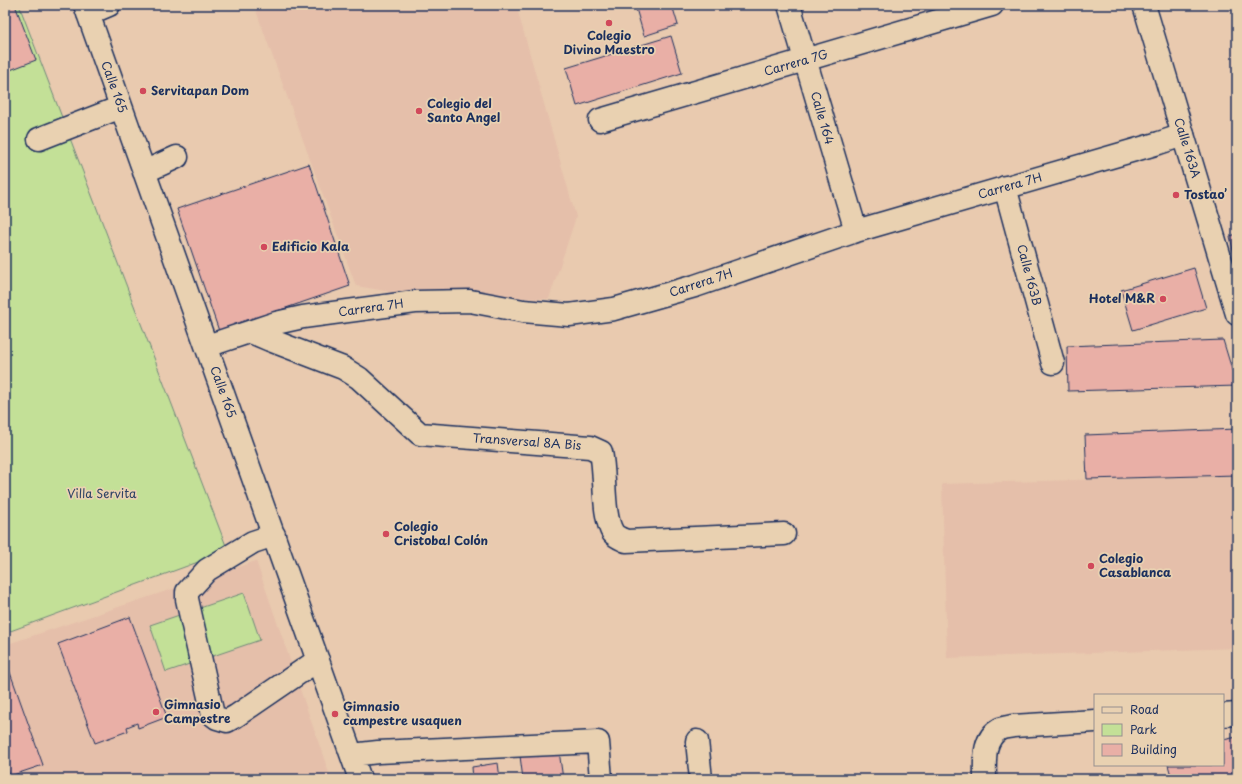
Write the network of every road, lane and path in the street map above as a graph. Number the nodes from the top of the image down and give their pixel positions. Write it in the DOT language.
graph roads {
  1 [pos="109,5"];
  2 [pos="789,5"];
  3 [pos="992,5"];
  4 [pos="1144,5"];
  5 [pos="87,10"];
  6 [pos="805,60"];
  7 [pos="122,107"];
  8 [pos="600,120"];
  9 [pos="1184,134"];
  10 [pos="39,139"];
  11 [pos="177,157"];
  12 [pos="144,172"];
  13 [pos="1005,188"];
  14 [pos="856,231"];
  15 [pos="1231,272"];
  16 [pos="1237,314"];
  17 [pos="251,332"];
  18 [pos="207,346"];
  19 [pos="1053,363"];
  20 [pos="784,534"];
  21 [pos="274,535"];
  22 [pos="318,660"];
  23 [pos="1237,714"];
  24 [pos="1224,715"];
  25 [pos="1094,721"];
  26 [pos="696,741"];
  27 [pos="352,755"];
  28 [pos="360,779"];
  29 [pos="601,779"];
  30 [pos="701,779"];
  31 [pos="985,779"];
  1 -- 5 [label="street"];
  2 -- 6 [label="street, Calle 164"];
  3 -- 6 [label="street, Carrera 7G"];
  4 -- 9 [label="street, Calle 163A"];
  5 -- 7 [label="street, Calle 165"];
  6 -- 8 [label="street, Carrera 7G"];
  6 -- 14 [label="street, Calle 164"];
  7 -- 10 [label="street"];
  7 -- 12 [label="street, Calle 165"];
  9 -- 13 [label="street, Carrera 7H"];
  9 -- 15 [label="street, Calle 163A"];
  11 -- 12 [label="street"];
  12 -- 18 [label="street, Calle 165"];
  13 -- 14 [label="street, Carrera 7H"];
  13 -- 19 [label="street, Calle 163B"];
  14 -- 17 [label="street, Carrera 7H"];
  15 -- 16 [label="street, Calle 163A"];
  17 -- 18 [label="street, Carrera 7H"];
  17 -- 20 [label="street, Transversal 8A Bis"];
  18 -- 21 [label="street, Calle 165"];
  21 -- 22 [label="street, Calle 165"];
  21 -- 22 [label="street"];
  22 -- 27 [label="street, Calle 165"];
  23 -- 24 [label="street"];
  25 -- 31 [label="street"];
  26 -- 30 [label="street"];
  27 -- 28 [label="street, Calle 165"];
  27 -- 29 [label="street"];
}
